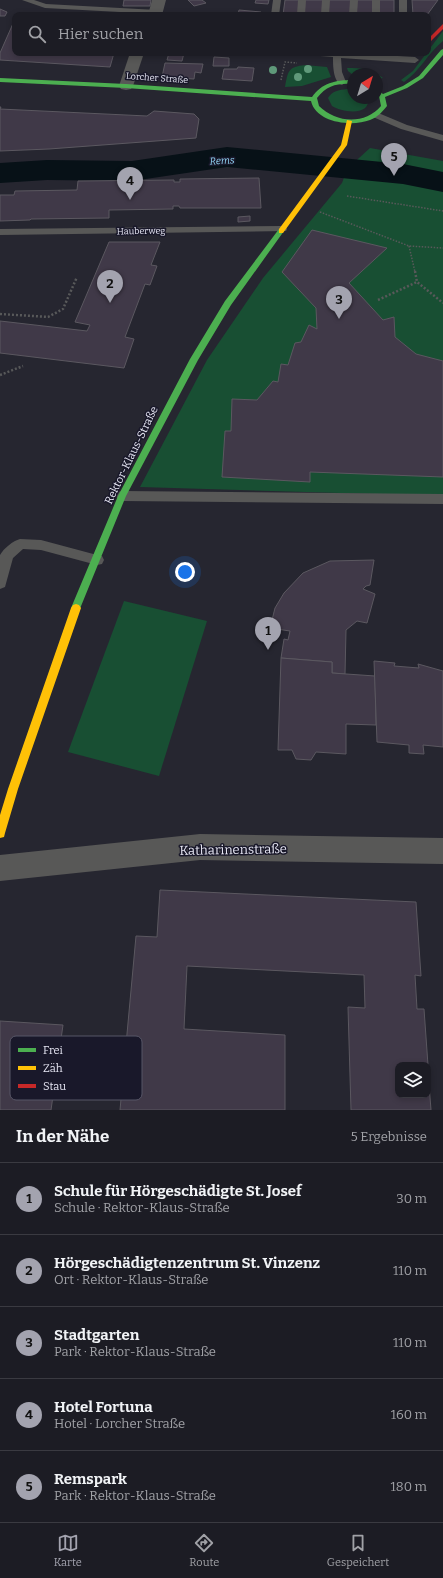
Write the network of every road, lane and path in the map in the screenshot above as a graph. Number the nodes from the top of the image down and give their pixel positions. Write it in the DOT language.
graph roads {
  1 [pos="26,0"];
  2 [pos="277,0"];
  3 [pos="302,0"];
  4 [pos="326,0"];
  5 [pos="354,0"];
  6 [pos="376,0"];
  7 [pos="402,0"];
  8 [pos="157,9"];
  9 [pos="275,12"];
  10 [pos="301,12"];
  11 [pos="325,12"];
  12 [pos="353,12"];
  13 [pos="376,12"];
  14 [pos="403,12"];
  15 [pos="443,26"];
  16 [pos="431,39"];
  17 [pos="443,51"];
  18 [pos="136,56"];
  19 [pos="337,56"];
  20 [pos="394,56"];
  21 [pos="418,57"];
  22 [pos="405,72"];
  23 [pos="0,80"];
  24 [pos="342,82"];
  25 [pos="347,82"];
  26 [pos="126,86"];
  27 [pos="383,89"];
  28 [pos="313,99"];
  29 [pos="383,102"];
  30 [pos="376,115"];
  31 [pos="349,121"];
  32 [pos="443,138"];
  33 [pos="347,196"];
  34 [pos="301,204"];
  35 [pos="443,211"];
  36 [pos="282,230"];
  37 [pos="0,232"];
  38 [pos="409,246"];
  39 [pos="443,248"];
  40 [pos="77,277"];
  41 [pos="417,282"];
  42 [pos="378,300"];
  43 [pos="443,303"];
  44 [pos="0,314"];
  45 [pos="23,366"];
  46 [pos="0,375"];
  47 [pos="122,496"];
  48 [pos="443,499"];
  49 [pos="98,560"];
  50 [pos="0,583"];
  51 [pos="0,833"];
  52 [pos="443,852"];
  53 [pos="0,868"];
  1 -- 8 [label="lane"];
  2 -- 9 [label="lane"];
  3 -- 10 [label="lane"];
  4 -- 11 [label="lane"];
  5 -- 12 [label="lane"];
  6 -- 13 [label="lane"];
  7 -- 14 [label="lane"];
  15 -- 16 [label="main road"];
  17 -- 27 [label="main road"];
  18 -- 26 [label="street"];
  19 -- 24 [label="lane"];
  20 -- 21 [label="lane"];
  21 -- 22 [label="main road"];
  23 -- 26 [label="main road, Lorcher Straße"];
  24 -- 25 [label="main road"];
  24 -- 28 [label="main road"];
  26 -- 28 [label="main road, Lorcher Straße"];
  28 -- 31 [label="main road"];
  29 -- 30 [label="main road"];
  30 -- 31 [label="main road"];
  30 -- 32 [label="lane"];
  31 -- 34 [label="main road, Rektor-Klaus-Straße"];
  33 -- 35 [label="path"];
  34 -- 36 [label="main road, Rektor-Klaus-Straße"];
  34 -- 38 [label="path"];
  36 -- 37 [label="lane, Hauberweg"];
  36 -- 47 [label="main road, Rektor-Klaus-Straße"];
  38 -- 39 [label="path"];
  38 -- 41 [label="path"];
  40 -- 44 [label="path"];
  41 -- 42 [label="path"];
  41 -- 43 [label="path"];
  45 -- 46 [label="path"];
  47 -- 48 [label="lane"];
  47 -- 49 [label="main road, Rektor-Klaus-Straße"];
  49 -- 50 [label="lane"];
  49 -- 51 [label="main road, Rektor-Klaus-Straße"];
  52 -- 53 [label="street, Katharinenstraße"];
}
